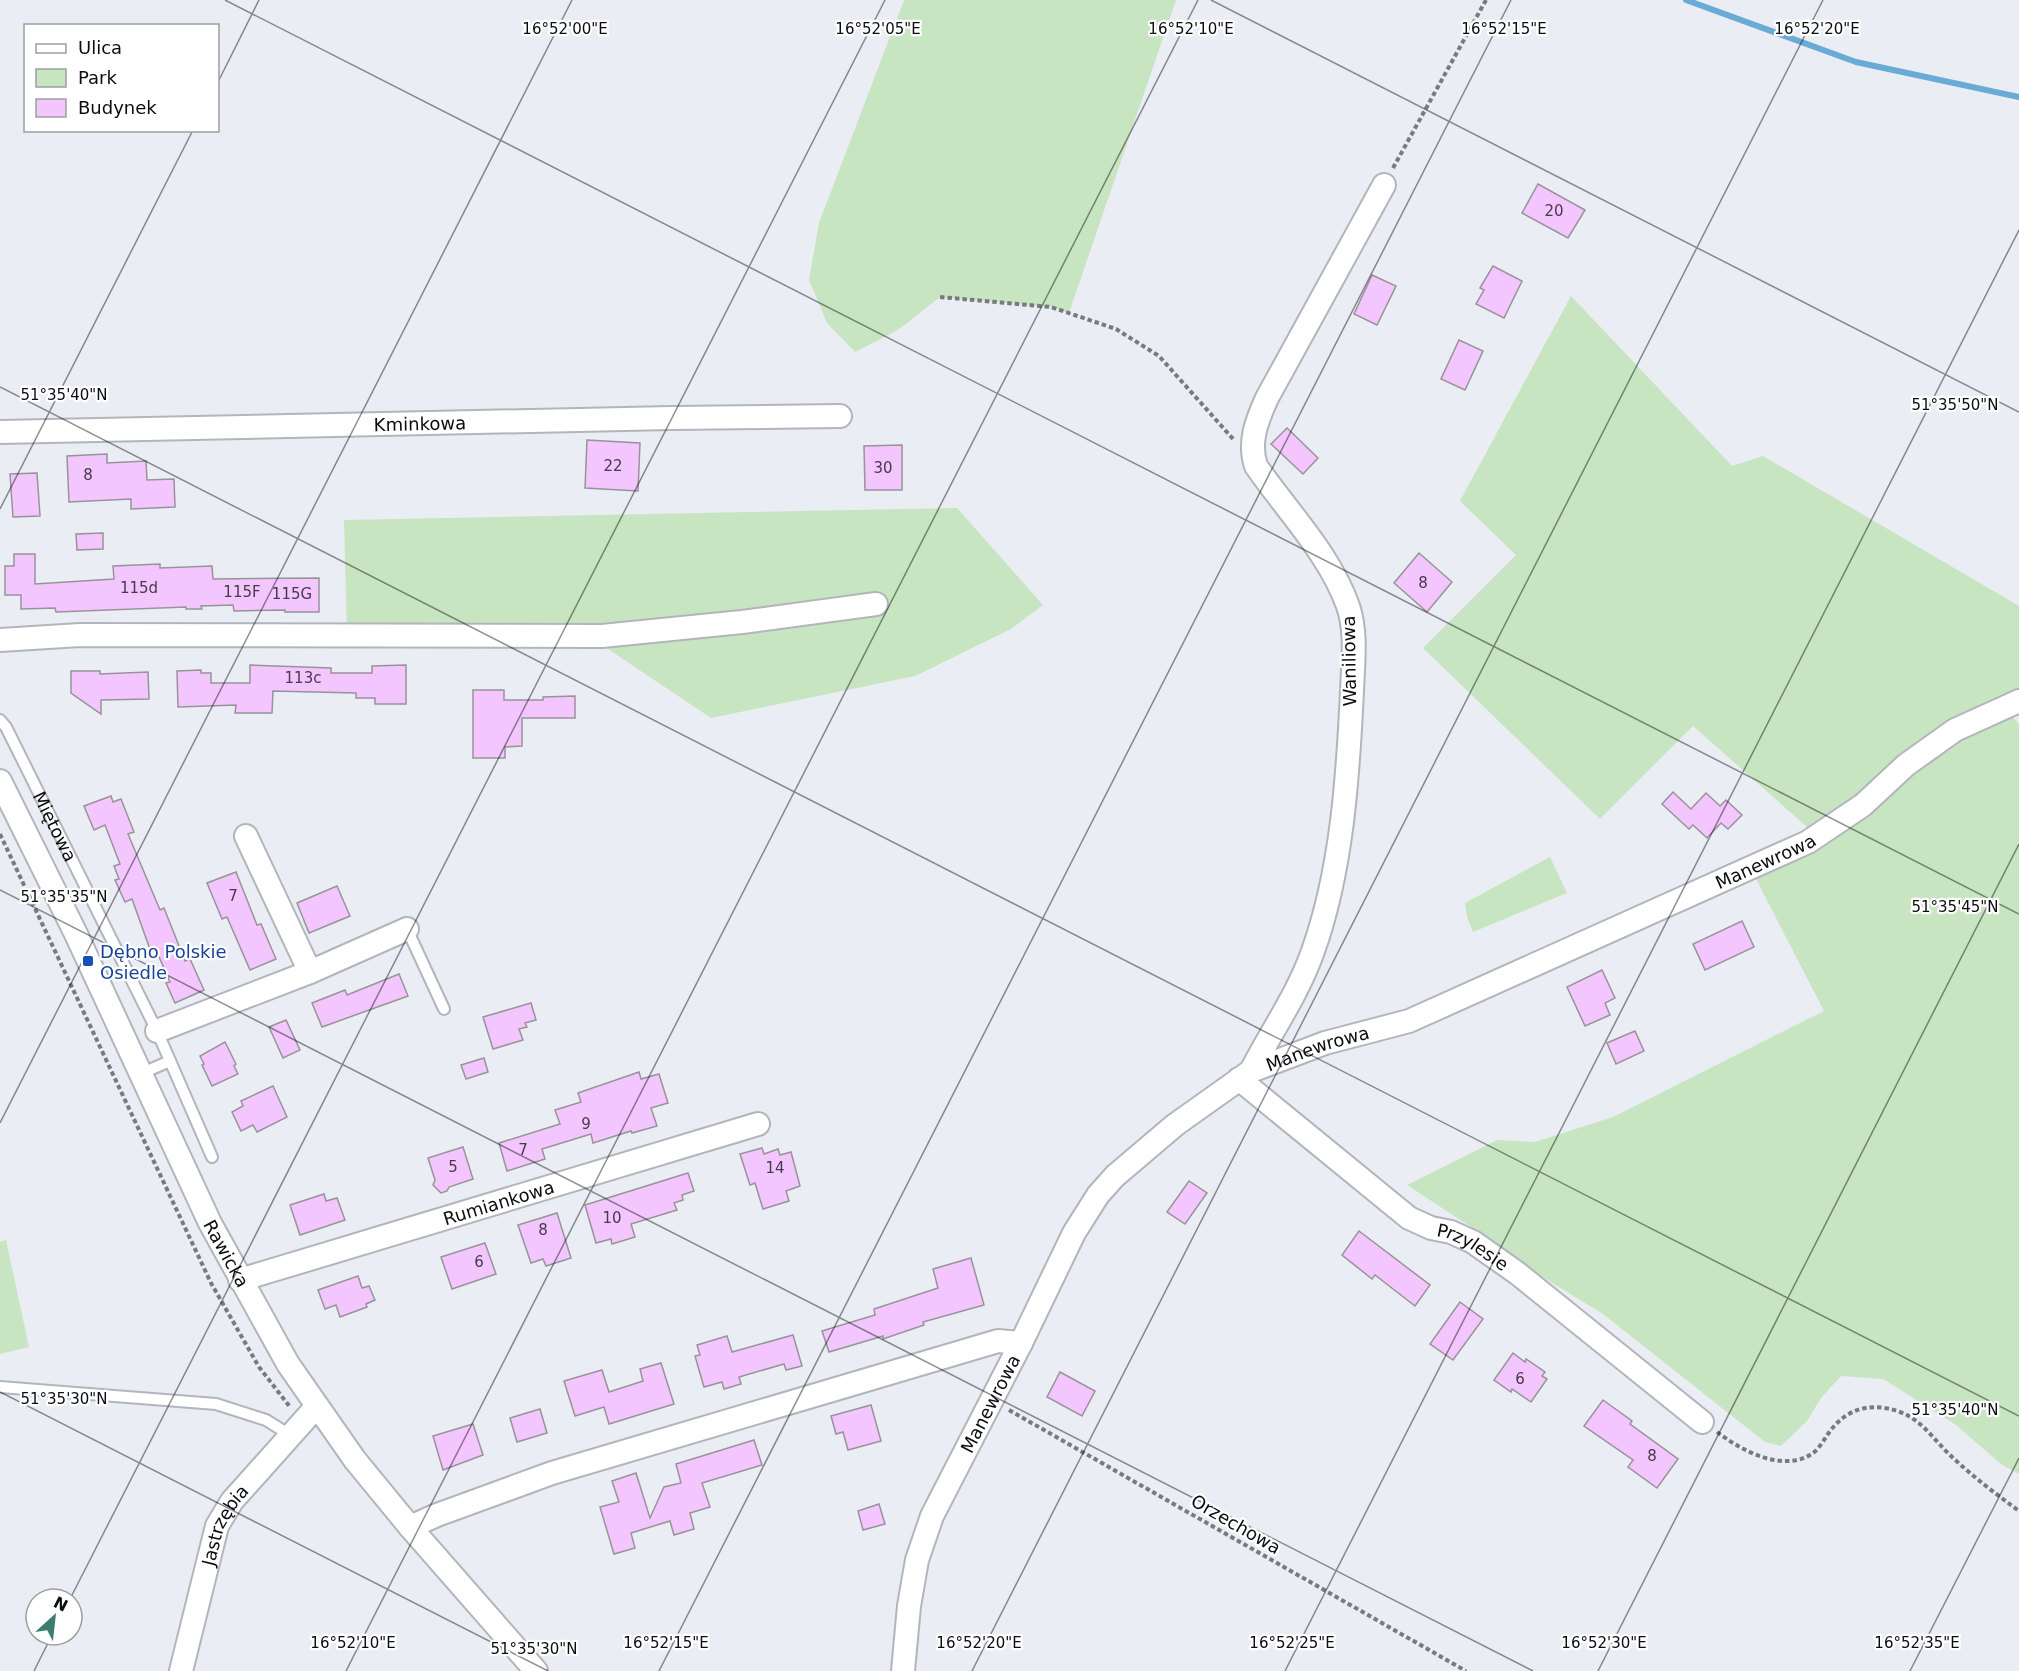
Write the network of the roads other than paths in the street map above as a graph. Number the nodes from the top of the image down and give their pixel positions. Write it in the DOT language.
graph roads {
  1 [pos="1384,184"];
  2 [pos="840,416"];
  3 [pos="0,432"];
  4 [pos="876,604"];
  5 [pos="0,640"];
  6 [pos="2019,701"];
  7 [pos="0,720"];
  8 [pos="0,781"];
  9 [pos="246,836"];
  10 [pos="408,929"];
  11 [pos="310,972"];
  12 [pos="444,1009"];
  13 [pos="157,1031"];
  14 [pos="170,1061"];
  15 [pos="140,1074"];
  16 [pos="1245,1075"];
  17 [pos="758,1124"];
  18 [pos="212,1157"];
  19 [pos="240,1280"];
  20 [pos="1021,1343"];
  21 [pos="0,1387"];
  22 [pos="317,1406"];
  23 [pos="1702,1422"];
  24 [pos="290,1435"];
  25 [pos="410,1527"];
  26 [pos="180,1671"];
  27 [pos="536,1671"];
  28 [pos="903,1671"];
  1 -- 16 [label="street, Waniliowa"];
  2 -- 3 [label="street, Kminkowa"];
  4 -- 5 [label="street"];
  6 -- 16 [label="street, Manewrowa"];
  7 -- 13 [label="lane, Miętowa"];
  8 -- 15 [label="street, Rawicka"];
  9 -- 11 [label="street"];
  10 -- 11 [label="street"];
  10 -- 12 [label="lane"];
  11 -- 13 [label="street"];
  13 -- 14 [label="lane, Miętowa"];
  14 -- 15 [label="lane"];
  14 -- 18 [label="lane, Miętowa"];
  15 -- 19 [label="street, Rawicka"];
  16 -- 20 [label="street, Manewrowa"];
  16 -- 23 [label="street, Przylesie"];
  17 -- 19 [label="street, Rumiankowa"];
  19 -- 22 [label="street, Rawicka"];
  20 -- 25 [label="street"];
  20 -- 28 [label="street, Manewrowa"];
  21 -- 24 [label="lane"];
  22 -- 24 [label="street, Jastrzębia"];
  22 -- 25 [label="street, Rawicka"];
  24 -- 26 [label="street, Jastrzębia"];
  25 -- 27 [label="street, Rawicka"];
}
